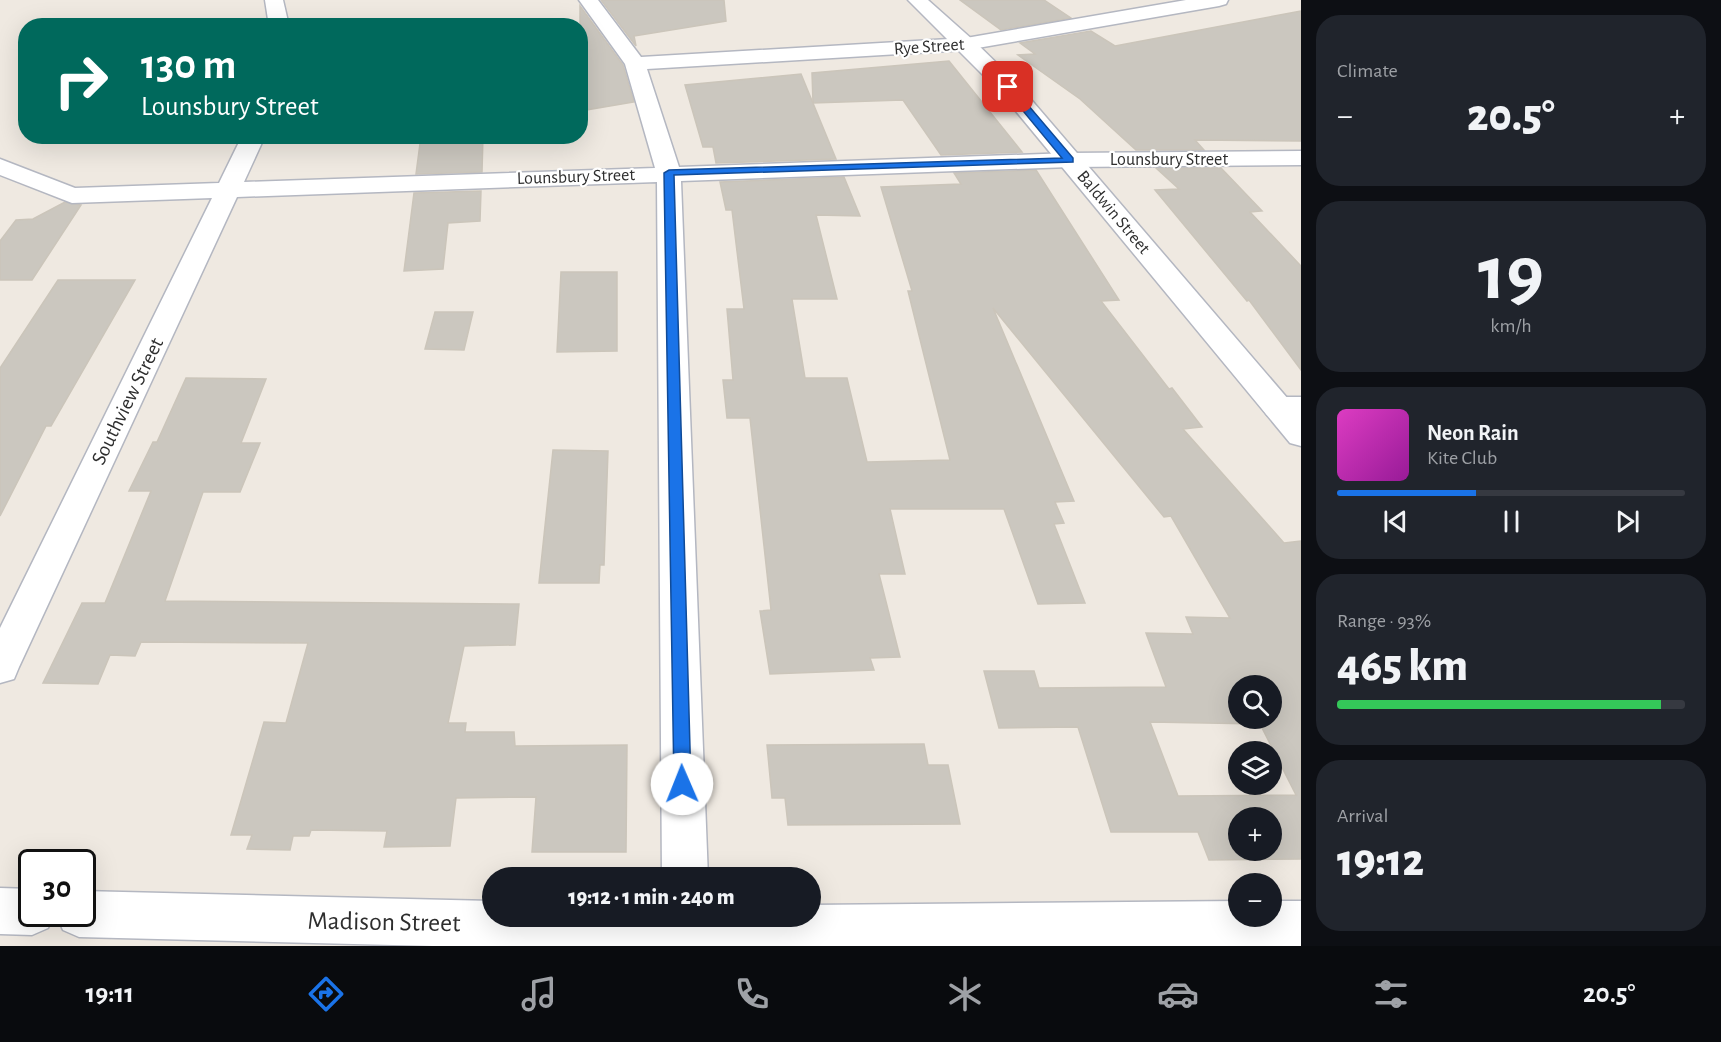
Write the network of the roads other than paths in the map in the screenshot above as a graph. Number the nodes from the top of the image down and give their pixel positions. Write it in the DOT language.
graph roads {
  1 [pos="274,0"];
  2 [pos="588,0"];
  3 [pos="916,0"];
  4 [pos="1220,0"];
  5 [pos="277,18"];
  6 [pos="966,44"];
  7 [pos="635,64"];
  8 [pos="250,144"];
  9 [pos="1301,158"];
  10 [pos="1070,160"];
  11 [pos="0,166"];
  12 [pos="669,173"];
  13 [pos="228,189"];
  14 [pos="1290,408"];
  15 [pos="1301,435"];
  16 [pos="0,667"];
  17 [pos="685,867"];
  18 [pos="0,912"];
  19 [pos="18,912"];
  20 [pos="96,914"];
  21 [pos="482,920"];
  22 [pos="821,923"];
  23 [pos="1301,924"];
  1 -- 5 [label="street"];
  2 -- 7 [label="street"];
  3 -- 6 [label="street, Baldwin Street"];
  4 -- 6 [label="street, Rye Street"];
  6 -- 7 [label="street, Rye Street"];
  6 -- 10 [label="street, Baldwin Street"];
  7 -- 12 [label="street"];
  8 -- 13 [label="street, Southview Street"];
  9 -- 10 [label="street, Lounsbury Street"];
  10 -- 12 [label="street, Lounsbury Street"];
  10 -- 14 [label="street, Baldwin Street"];
  11 -- 13 [label="street, Lounsbury Street"];
  12 -- 13 [label="street, Lounsbury Street"];
  12 -- 17 [label="street"];
  13 -- 16 [label="street, Southview Street"];
  14 -- 15 [label="street, Baldwin Street"];
  18 -- 19 [label="street"];
  20 -- 21 [label="street, Madison Street"];
  22 -- 23 [label="street, Madison Street"];
}
